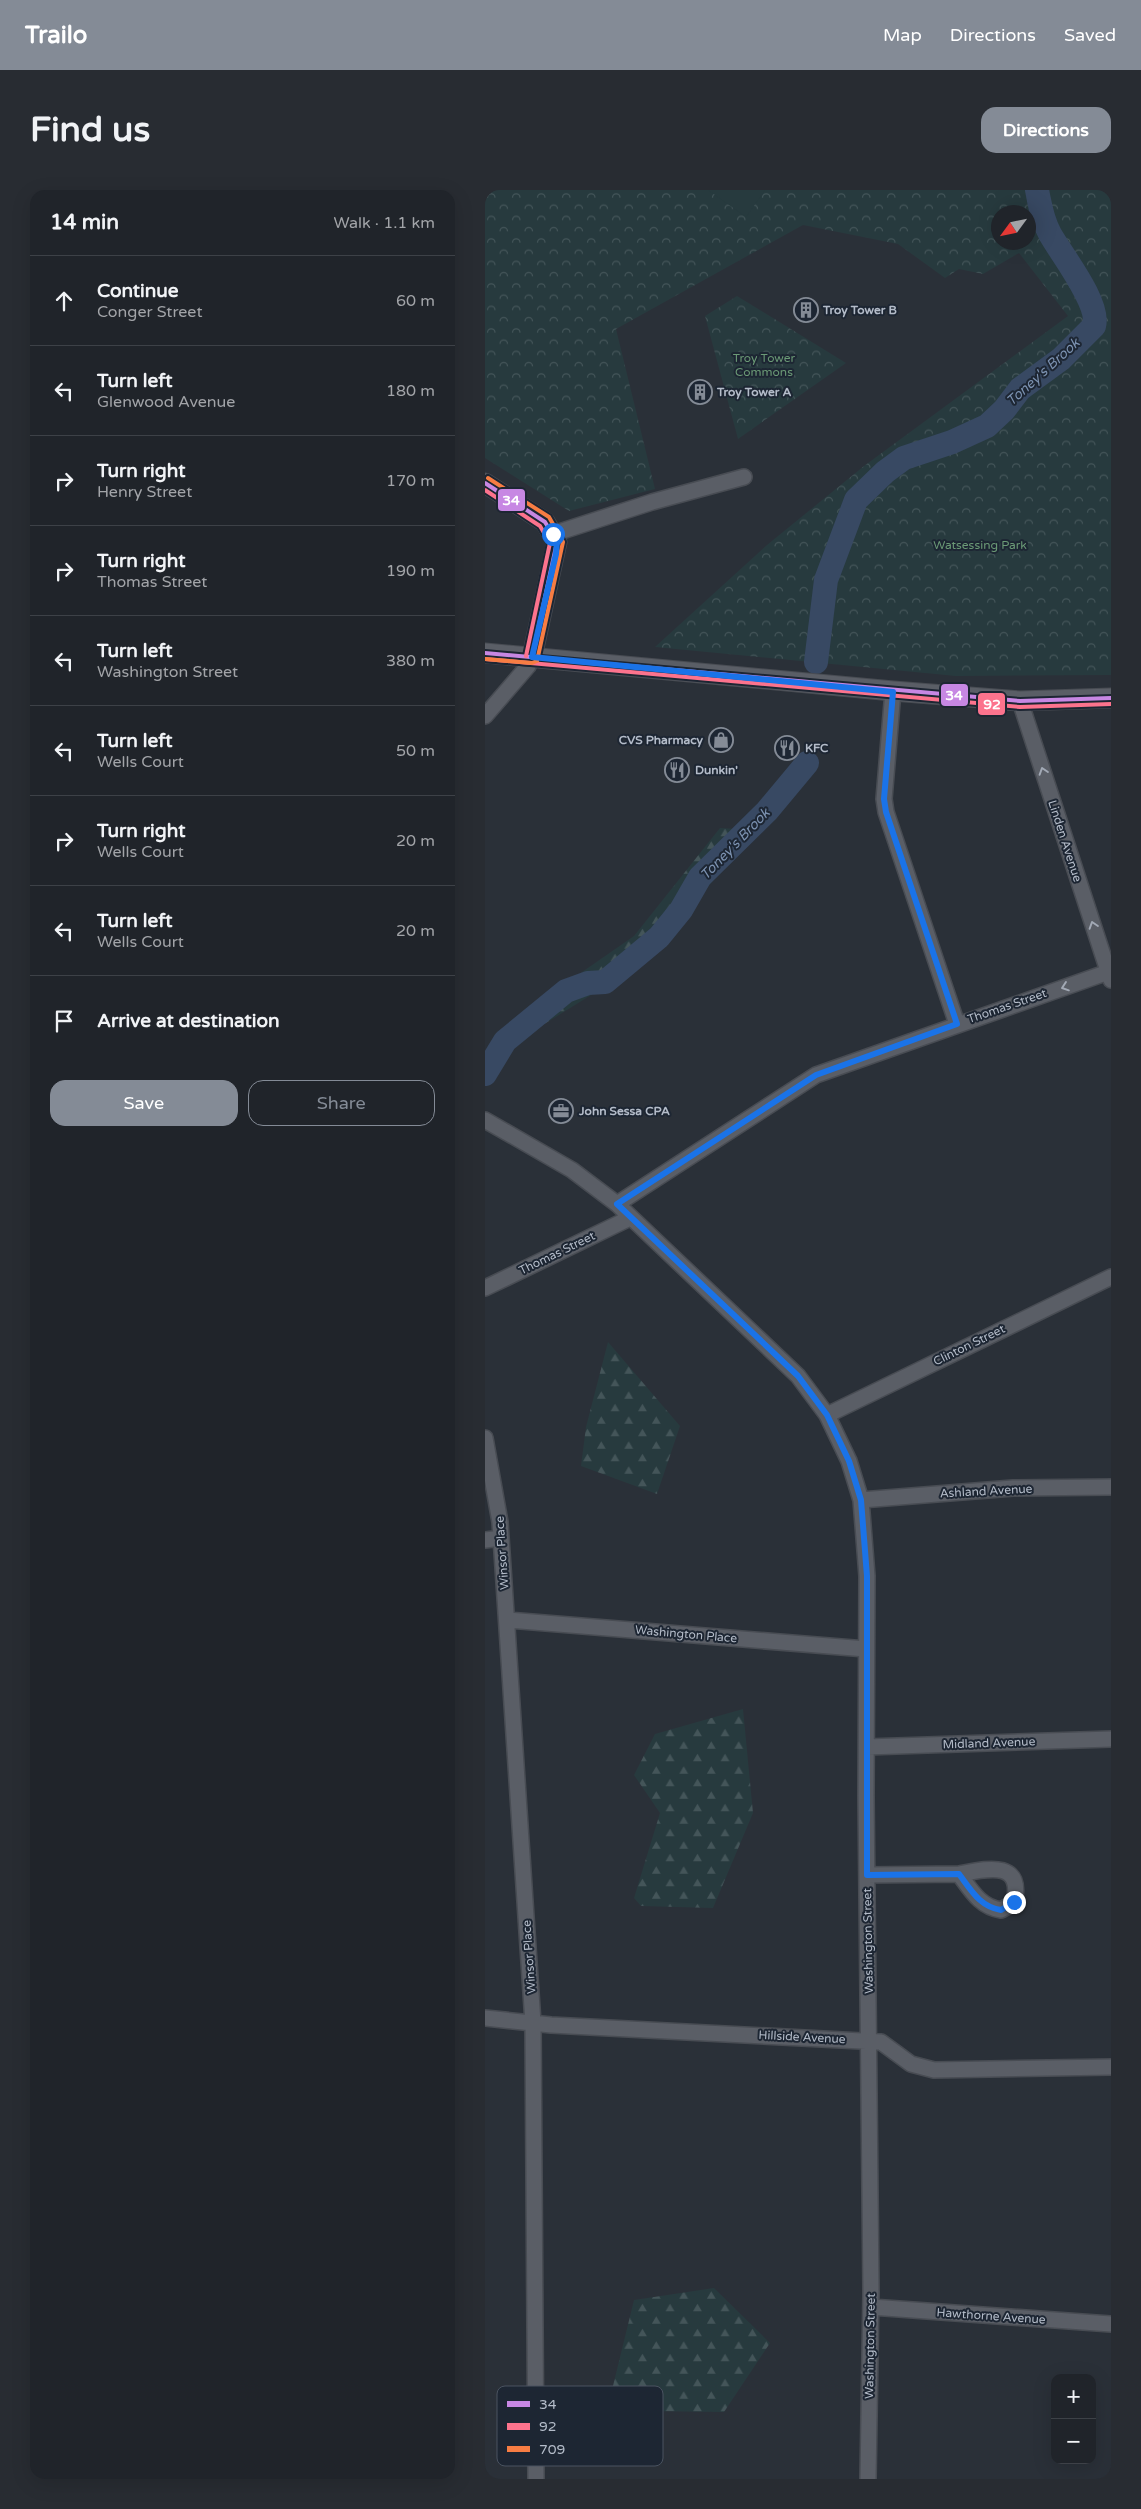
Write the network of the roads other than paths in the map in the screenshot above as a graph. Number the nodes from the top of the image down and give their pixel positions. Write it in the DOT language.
graph roads {
  1 [pos="745,477"];
  2 [pos="485,483"];
  3 [pos="553,534"];
  4 [pos="485,653"];
  5 [pos="532,657"];
  6 [pos="893,692"];
  7 [pos="1111,698"];
  8 [pos="1020,701"];
  9 [pos="485,716"];
  10 [pos="1110,975"];
  11 [pos="957,1024"];
  12 [pos="485,1120"];
  13 [pos="617,1204"];
  14 [pos="630,1218"];
  15 [pos="1111,1277"];
  16 [pos="485,1288"];
  17 [pos="827,1415"];
  18 [pos="485,1438"];
  19 [pos="1111,1487"];
  20 [pos="861,1500"];
  21 [pos="501,1538"];
  22 [pos="485,1540"];
  23 [pos="507,1620"];
  24 [pos="866,1649"];
  25 [pos="1111,1739"];
  26 [pos="867,1747"];
  27 [pos="959,1874"];
  28 [pos="867,1875"];
  29 [pos="485,2018"];
  30 [pos="533,2023"];
  31 [pos="869,2040"];
  32 [pos="1111,2067"];
  33 [pos="871,2307"];
  34 [pos="1111,2324"];
  35 [pos="535,2386"];
  36 [pos="536,2466"];
  37 [pos="536,2479"];
  38 [pos="868,2479"];
  1 -- 3 [label="street"];
  2 -- 3 [label="street"];
  3 -- 5 [label="street"];
  4 -- 5 [label="street"];
  5 -- 6 [label="street"];
  5 -- 9 [label="street"];
  6 -- 8 [label="street"];
  6 -- 11 [label="street"];
  7 -- 8 [label="street"];
  10 -- 8 [label="street, Linden Avenue, one-way"];
  10 -- 11 [label="street, Thomas Street, one-way"];
  11 -- 13 [label="street, Thomas Street"];
  12 -- 13 [label="street, Washington Street"];
  13 -- 14 [label="street, Washington Street"];
  14 -- 16 [label="street, Thomas Street"];
  14 -- 17 [label="street, Washington Street"];
  15 -- 17 [label="street, Clinton Street"];
  17 -- 20 [label="street, Washington Street"];
  18 -- 21 [label="street, Winsor Place"];
  19 -- 20 [label="street, Ashland Avenue"];
  20 -- 24 [label="street, Washington Street"];
  21 -- 22 [label="street"];
  21 -- 23 [label="street, Winsor Place"];
  23 -- 24 [label="street, Washington Place"];
  23 -- 30 [label="street, Winsor Place"];
  24 -- 26 [label="street, Washington Street"];
  25 -- 26 [label="street, Midland Avenue"];
  26 -- 28 [label="street, Washington Street"];
  27 -- 28 [label="street"];
  28 -- 31 [label="street, Washington Street"];
  29 -- 30 [label="street, Hillside Avenue"];
  30 -- 31 [label="street, Hillside Avenue"];
  30 -- 35 [label="street, Winsor Place"];
  31 -- 32 [label="street, Hillside Avenue"];
  31 -- 33 [label="street, Washington Street"];
  33 -- 34 [label="street, Hawthorne Avenue"];
  33 -- 38 [label="street, Washington Street"];
  36 -- 37 [label="street, Winsor Place"];
}
